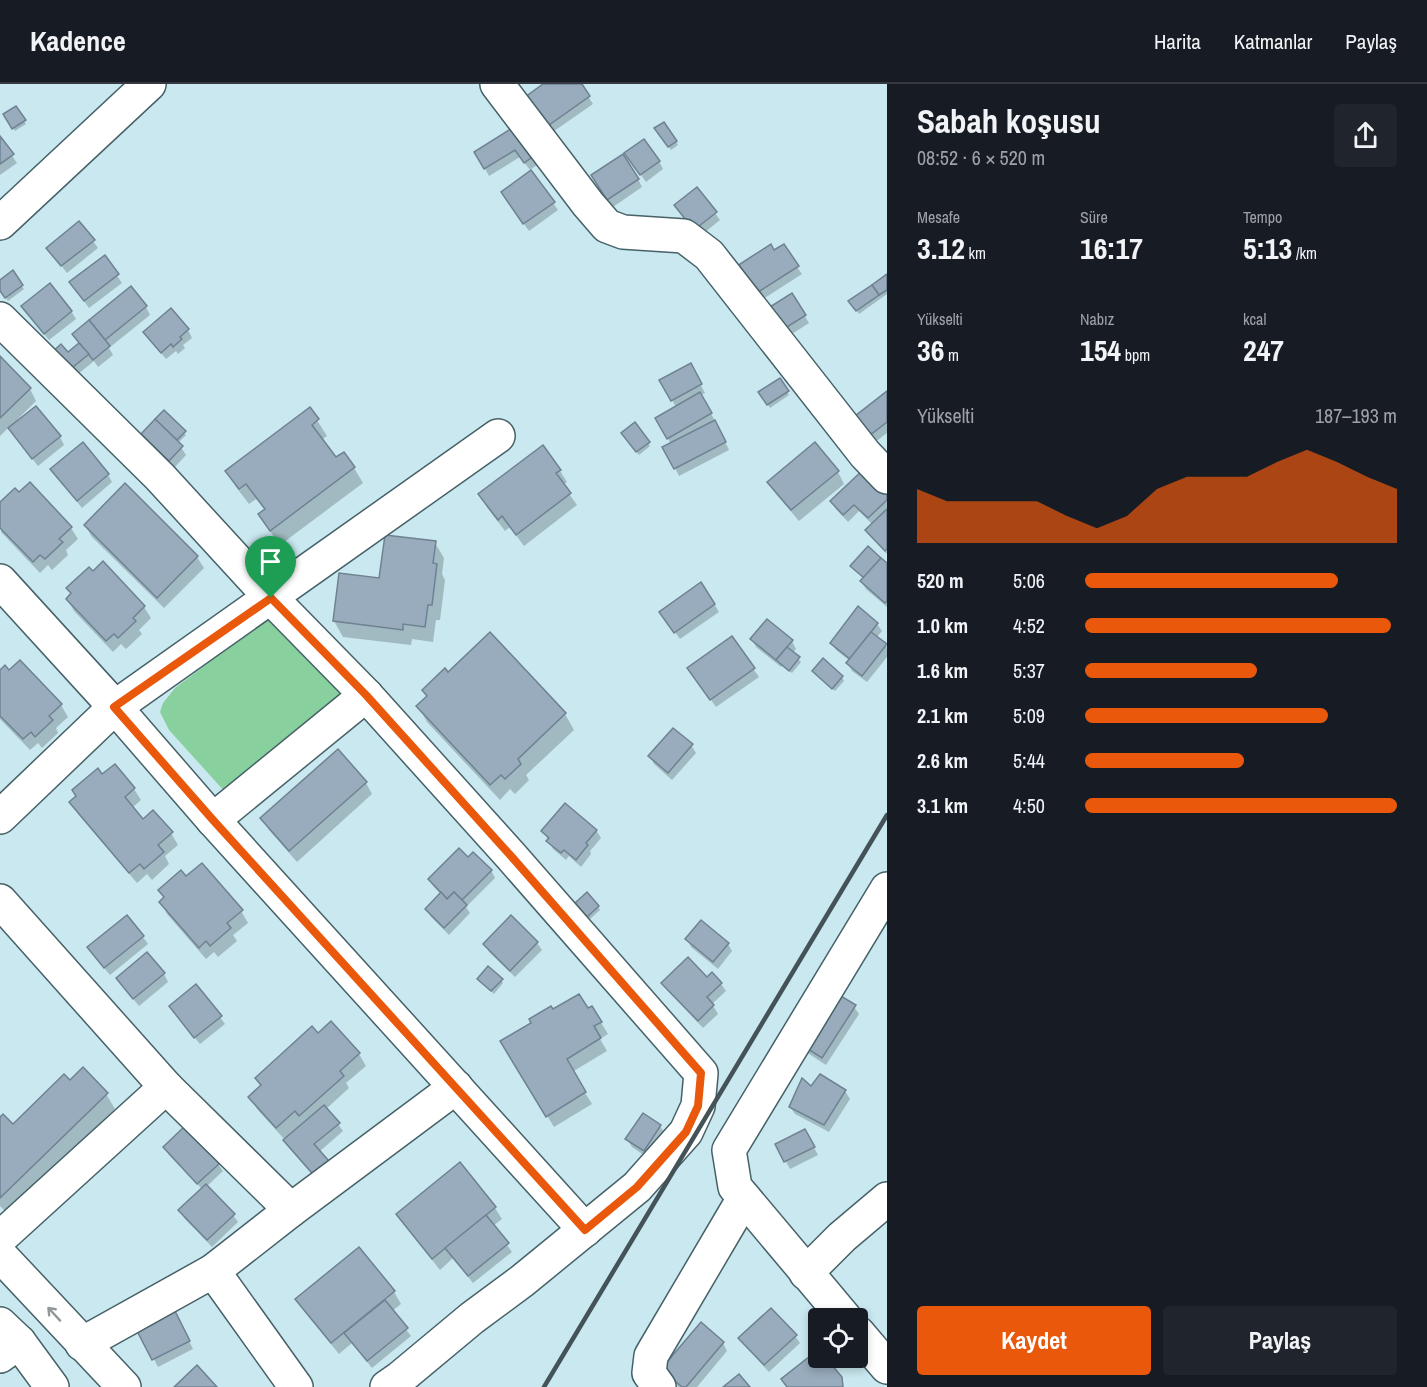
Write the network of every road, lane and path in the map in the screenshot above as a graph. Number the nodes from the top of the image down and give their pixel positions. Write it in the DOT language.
graph roads {
  1 [pos="149,84"];
  2 [pos="497,84"];
  3 [pos="0,223"];
  4 [pos="0,319"];
  5 [pos="498,436"];
  6 [pos="887,477"];
  7 [pos="0,581"];
  8 [pos="271,598"];
  9 [pos="366,695"];
  10 [pos="114,707"];
  11 [pos="0,817"];
  12 [pos="213,820"];
  13 [pos="887,889"];
  14 [pos="0,901"];
  15 [pos="166,1087"];
  16 [pos="456,1087"];
  17 [pos="744,1198"];
  18 [pos="887,1199"];
  19 [pos="291,1210"];
  20 [pos="585,1230"];
  21 [pos="0,1238"];
  22 [pos="0,1255"];
  23 [pos="213,1270"];
  24 [pos="806,1273"];
  25 [pos="836,1308"];
  26 [pos="6,1341"];
  27 [pos="868,1345"];
  28 [pos="88,1351"];
  29 [pos="887,1367"];
  30 [pos="51,1387"];
  31 [pos="62,1387"];
  32 [pos="124,1387"];
  33 [pos="296,1387"];
  34 [pos="387,1387"];
  35 [pos="659,1387"];
  1 -- 3 [label="street"];
  2 -- 6 [label="street"];
  4 -- 8 [label="street"];
  5 -- 8 [label="street"];
  7 -- 10 [label="street"];
  8 -- 9 [label="street"];
  8 -- 10 [label="street"];
  9 -- 12 [label="street"];
  9 -- 20 [label="street"];
  10 -- 11 [label="street"];
  10 -- 12 [label="street"];
  12 -- 16 [label="street"];
  13 -- 17 [label="street"];
  14 -- 15 [label="street"];
  15 -- 19 [label="street"];
  15 -- 21 [label="street"];
  16 -- 19 [label="street"];
  16 -- 20 [label="street"];
  17 -- 24 [label="street"];
  17 -- 35 [label="street"];
  18 -- 24 [label="street"];
  19 -- 23 [label="street"];
  20 -- 34 [label="street"];
  28 -- 22 [label="street, one-way"];
  23 -- 28 [label="street"];
  23 -- 33 [label="street"];
  24 -- 25 [label="street"];
  26 -- 30 [label="street"];
  27 -- 29 [label="street"];
  28 -- 31 [label="street"];
  28 -- 32 [label="street"];
}
